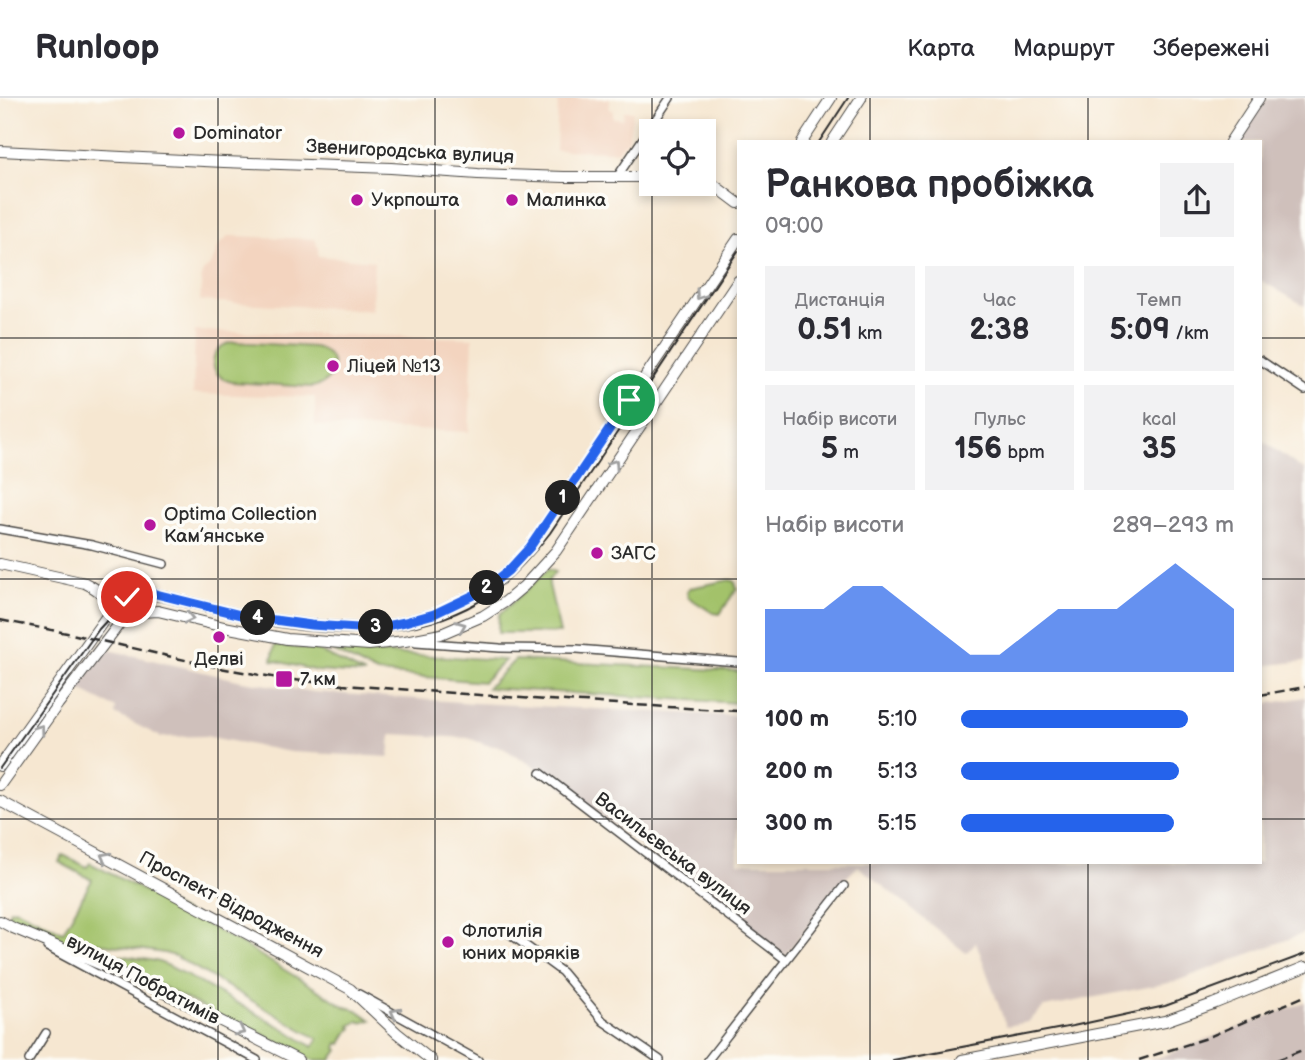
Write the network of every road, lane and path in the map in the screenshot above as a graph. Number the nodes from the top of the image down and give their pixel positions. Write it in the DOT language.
graph roads {
  1 [pos="670,98"];
  2 [pos="831,98"];
  3 [pos="861,98"];
  4 [pos="1259,98"];
  5 [pos="807,140"];
  6 [pos="833,140"];
  7 [pos="1231,140"];
  8 [pos="0,151"];
  9 [pos="617,177"];
  10 [pos="639,177"];
  11 [pos="716,186"];
  12 [pos="737,202"];
  13 [pos="737,240"];
  14 [pos="737,282"];
  15 [pos="1262,361"];
  16 [pos="1305,390"];
  17 [pos="0,529"];
  18 [pos="0,564"];
  19 [pos="164,564"];
  20 [pos="114,606"];
  21 [pos="123,620"];
  22 [pos="405,641"];
  23 [pos="737,662"];
  24 [pos="0,766"];
  25 [pos="541,773"];
  26 [pos="0,785"];
  27 [pos="0,801"];
  28 [pos="844,886"];
  29 [pos="0,921"];
  30 [pos="13,928"];
  31 [pos="510,934"];
  32 [pos="786,960"];
  33 [pos="1305,967"];
  34 [pos="350,989"];
  35 [pos="46,1033"];
  36 [pos="29,1060"];
  37 [pos="257,1060"];
  38 [pos="299,1060"];
  39 [pos="431,1060"];
  40 [pos="478,1060"];
  41 [pos="660,1060"];
  42 [pos="708,1060"];
  43 [pos="961,1060"];
  1 -- 9 [label="street"];
  2 -- 5 [label="street"];
  3 -- 6 [label="street"];
  4 -- 7 [label="street"];
  8 -- 9 [label="street, Звенигородська вулиця"];
  9 -- 10 [label="street, Звенигородська вулиця"];
  11 -- 12 [label="street"];
  13 -- 20 [label="street, one-way"];
  22 -- 14 [label="street, one-way"];
  15 -- 16 [label="street"];
  17 -- 19 [label="street"];
  18 -- 20 [label="street"];
  20 -- 21 [label="street"];
  20 -- 24 [label="street"];
  21 -- 22 [label="street, one-way"];
  26 -- 21 [label="street, one-way"];
  22 -- 23 [label="street"];
  25 -- 32 [label="street, Васильєвська вулиця"];
  34 -- 27 [label="street, Проспект Відродження, one-way"];
  28 -- 32 [label="street"];
  29 -- 30 [label="street"];
  30 -- 37 [label="street, вулиця Побратимів"];
  30 -- 38 [label="street, one-way"];
  31 -- 41 [label="street"];
  32 -- 42 [label="street"];
  33 -- 43 [label="street"];
  34 -- 39 [label="street, Проспект Відродження"];
  40 -- 34 [label="street, one-way"];
  35 -- 36 [label="street"];
}
